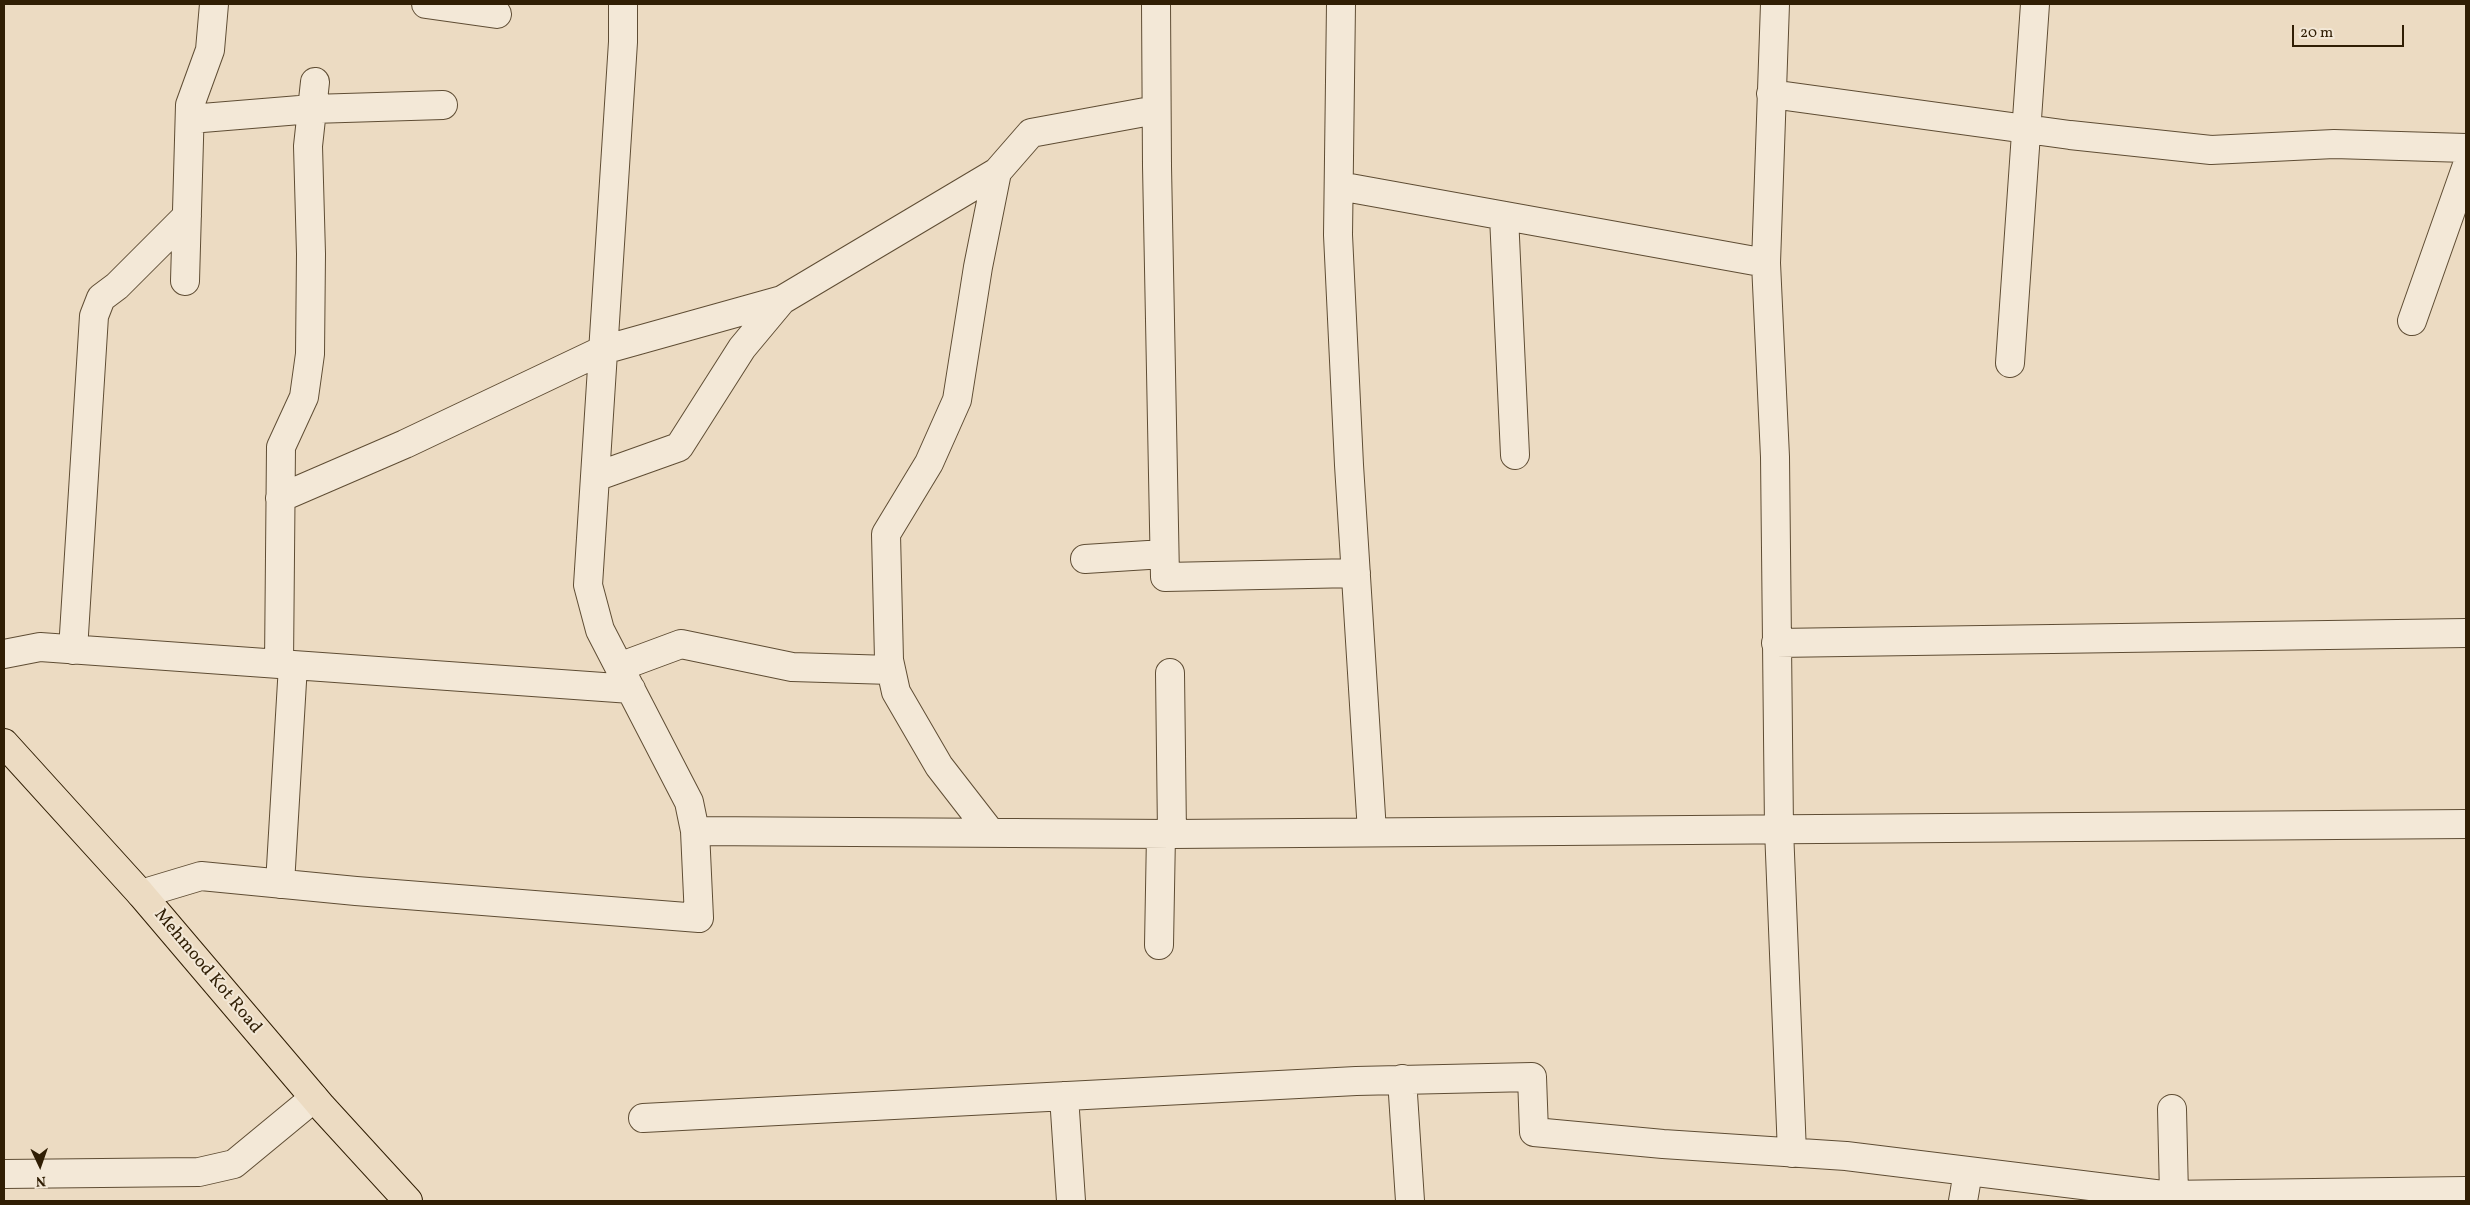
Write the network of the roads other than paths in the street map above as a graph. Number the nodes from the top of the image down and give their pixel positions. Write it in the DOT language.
graph roads {
  1 [pos="214,4"];
  2 [pos="426,4"];
  3 [pos="623,4"];
  4 [pos="1156,4"];
  5 [pos="1341,4"];
  6 [pos="1774,4"];
  7 [pos="2035,4"];
  8 [pos="497,14"];
  9 [pos="1771,94"];
  10 [pos="313,95"];
  11 [pos="443,105"];
  12 [pos="1156,110"];
  13 [pos="190,119"];
  14 [pos="2025,129"];
  15 [pos="2466,148"];
  16 [pos="2466,168"];
  17 [pos="997,172"];
  18 [pos="1339,186"];
  19 [pos="187,216"];
  20 [pos="1504,216"];
  21 [pos="1766,263"];
  22 [pos="185,282"];
  23 [pos="782,300"];
  24 [pos="2412,321"];
  25 [pos="603,350"];
  26 [pos="2010,363"];
  27 [pos="1514,455"];
  28 [pos="595,477"];
  29 [pos="280,498"];
  30 [pos="1164,554"];
  31 [pos="1085,559"];
  32 [pos="1356,573"];
  33 [pos="2466,633"];
  34 [pos="1776,643"];
  35 [pos="73,650"];
  36 [pos="4,654"];
  37 [pos="286,664"];
  38 [pos="891,670"];
  39 [pos="1170,673"];
  40 [pos="625,678"];
  41 [pos="4,743"];
  42 [pos="2466,824"];
  43 [pos="1779,829"];
  44 [pos="695,831"];
  45 [pos="1372,832"];
  46 [pos="991,833"];
  47 [pos="1166,834"];
  48 [pos="280,884"];
  49 [pos="141,894"];
  50 [pos="1159,944"];
  51 [pos="1402,1079"];
  52 [pos="1064,1096"];
  53 [pos="314,1098"];
  54 [pos="2172,1109"];
  55 [pos="644,1118"];
  56 [pos="1792,1153"];
  57 [pos="1968,1172"];
  58 [pos="4,1174"];
  59 [pos="2466,1191"];
  60 [pos="2174,1195"];
  61 [pos="2268,1198"];
  62 [pos="408,1201"];
  63 [pos="1071,1201"];
  64 [pos="1410,1201"];
  65 [pos="1963,1201"];
  1 -- 13 [label="street"];
  2 -- 8 [label="street"];
  3 -- 25 [label="street"];
  4 -- 12 [label="street"];
  5 -- 18 [label="street"];
  6 -- 9 [label="street"];
  7 -- 14 [label="street"];
  9 -- 14 [label="street"];
  9 -- 21 [label="street"];
  10 -- 11 [label="street"];
  10 -- 13 [label="street"];
  10 -- 29 [label="street"];
  12 -- 17 [label="street"];
  12 -- 30 [label="street"];
  13 -- 19 [label="street"];
  14 -- 15 [label="street"];
  14 -- 26 [label="street"];
  16 -- 24 [label="street"];
  17 -- 23 [label="street"];
  17 -- 38 [label="street"];
  18 -- 20 [label="street"];
  18 -- 32 [label="street"];
  19 -- 22 [label="street"];
  19 -- 35 [label="street"];
  20 -- 21 [label="street"];
  20 -- 27 [label="street"];
  21 -- 34 [label="street"];
  23 -- 25 [label="street"];
  23 -- 28 [label="street"];
  25 -- 28 [label="street"];
  25 -- 29 [label="street"];
  28 -- 40 [label="street"];
  29 -- 37 [label="street"];
  30 -- 31 [label="street"];
  30 -- 32 [label="street"];
  32 -- 45 [label="street"];
  33 -- 34 [label="street"];
  34 -- 43 [label="street"];
  35 -- 36 [label="street"];
  35 -- 37 [label="street"];
  37 -- 40 [label="street"];
  37 -- 48 [label="street"];
  38 -- 40 [label="street"];
  38 -- 46 [label="street"];
  39 -- 47 [label="street"];
  40 -- 44 [label="street"];
  41 -- 49 [label="main road, Mehmood Kot Road"];
  42 -- 43 [label="street"];
  43 -- 45 [label="street"];
  43 -- 56 [label="street"];
  44 -- 46 [label="street"];
  44 -- 48 [label="street"];
  45 -- 47 [label="street"];
  46 -- 47 [label="street"];
  47 -- 50 [label="street"];
  48 -- 49 [label="street"];
  49 -- 53 [label="main road, Mehmood Kot Road"];
  51 -- 52 [label="street"];
  51 -- 56 [label="street"];
  51 -- 64 [label="street"];
  52 -- 55 [label="street"];
  52 -- 63 [label="street"];
  53 -- 58 [label="street"];
  53 -- 62 [label="main road, Mehmood Kot Road"];
  54 -- 60 [label="street"];
  56 -- 57 [label="street"];
  57 -- 60 [label="street"];
  57 -- 65 [label="street"];
  59 -- 61 [label="street"];
  60 -- 61 [label="street"];
}
